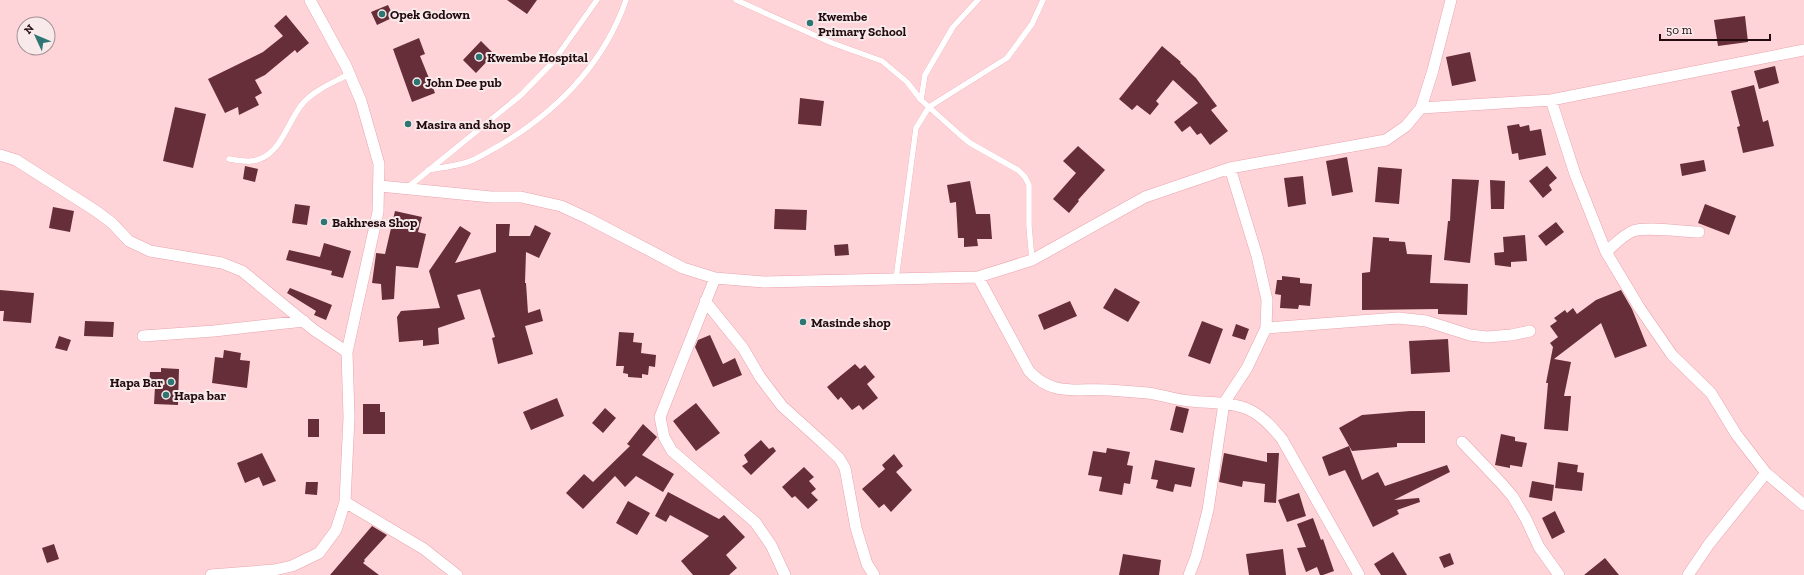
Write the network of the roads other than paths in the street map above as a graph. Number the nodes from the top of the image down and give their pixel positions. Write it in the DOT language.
graph roads {
  1 [pos="310,0"];
  2 [pos="597,0"];
  3 [pos="626,0"];
  4 [pos="736,0"];
  5 [pos="978,0"];
  6 [pos="1043,0"];
  7 [pos="1451,0"];
  8 [pos="1803,48"];
  9 [pos="349,74"];
  10 [pos="921,100"];
  11 [pos="1551,100"];
  12 [pos="929,107"];
  13 [pos="1421,108"];
  14 [pos="0,155"];
  15 [pos="229,159"];
  16 [pos="1230,168"];
  17 [pos="428,170"];
  18 [pos="380,186"];
  19 [pos="405,189"];
  20 [pos="1699,232"];
  21 [pos="1606,252"];
  22 [pos="1032,260"];
  23 [pos="978,277"];
  24 [pos="715,278"];
  25 [pos="896,279"];
  26 [pos="704,301"];
  27 [pos="304,321"];
  28 [pos="1266,328"];
  29 [pos="1530,331"];
  30 [pos="143,336"];
  31 [pos="347,352"];
  32 [pos="1224,403"];
  33 [pos="1462,442"];
  34 [pos="1766,473"];
  35 [pos="345,502"];
  36 [pos="1804,505"];
  37 [pos="274,572"];
  38 [pos="211,575"];
  39 [pos="457,575"];
  40 [pos="785,575"];
  41 [pos="874,575"];
  42 [pos="1188,575"];
  43 [pos="1359,575"];
  44 [pos="1559,575"];
  45 [pos="1688,575"];
  1 -- 9 [label="street"];
  2 -- 17 [label="lane"];
  3 -- 17 [label="lane"];
  4 -- 10 [label="lane"];
  5 -- 10 [label="lane"];
  6 -- 12 [label="lane"];
  7 -- 13 [label="street"];
  8 -- 11 [label="street"];
  9 -- 15 [label="lane"];
  9 -- 18 [label="street"];
  10 -- 12 [label="lane"];
  11 -- 13 [label="street"];
  11 -- 21 [label="street"];
  12 -- 22 [label="lane"];
  12 -- 25 [label="lane"];
  13 -- 16 [label="street"];
  14 -- 27 [label="street"];
  16 -- 22 [label="street"];
  16 -- 28 [label="street"];
  17 -- 19 [label="lane"];
  18 -- 19 [label="street"];
  18 -- 31 [label="street"];
  19 -- 24 [label="street"];
  20 -- 21 [label="street"];
  21 -- 34 [label="street"];
  22 -- 23 [label="street"];
  23 -- 25 [label="street"];
  23 -- 32 [label="street"];
  24 -- 25 [label="street"];
  24 -- 26 [label="street"];
  26 -- 40 [label="street"];
  26 -- 41 [label="street"];
  27 -- 30 [label="street"];
  27 -- 31 [label="street"];
  28 -- 29 [label="street"];
  28 -- 32 [label="street"];
  31 -- 35 [label="street"];
  32 -- 42 [label="street"];
  32 -- 43 [label="street"];
  33 -- 44 [label="street"];
  34 -- 36 [label="street"];
  34 -- 45 [label="street"];
  35 -- 37 [label="street"];
  35 -- 39 [label="street"];
  37 -- 38 [label="street"];
}
